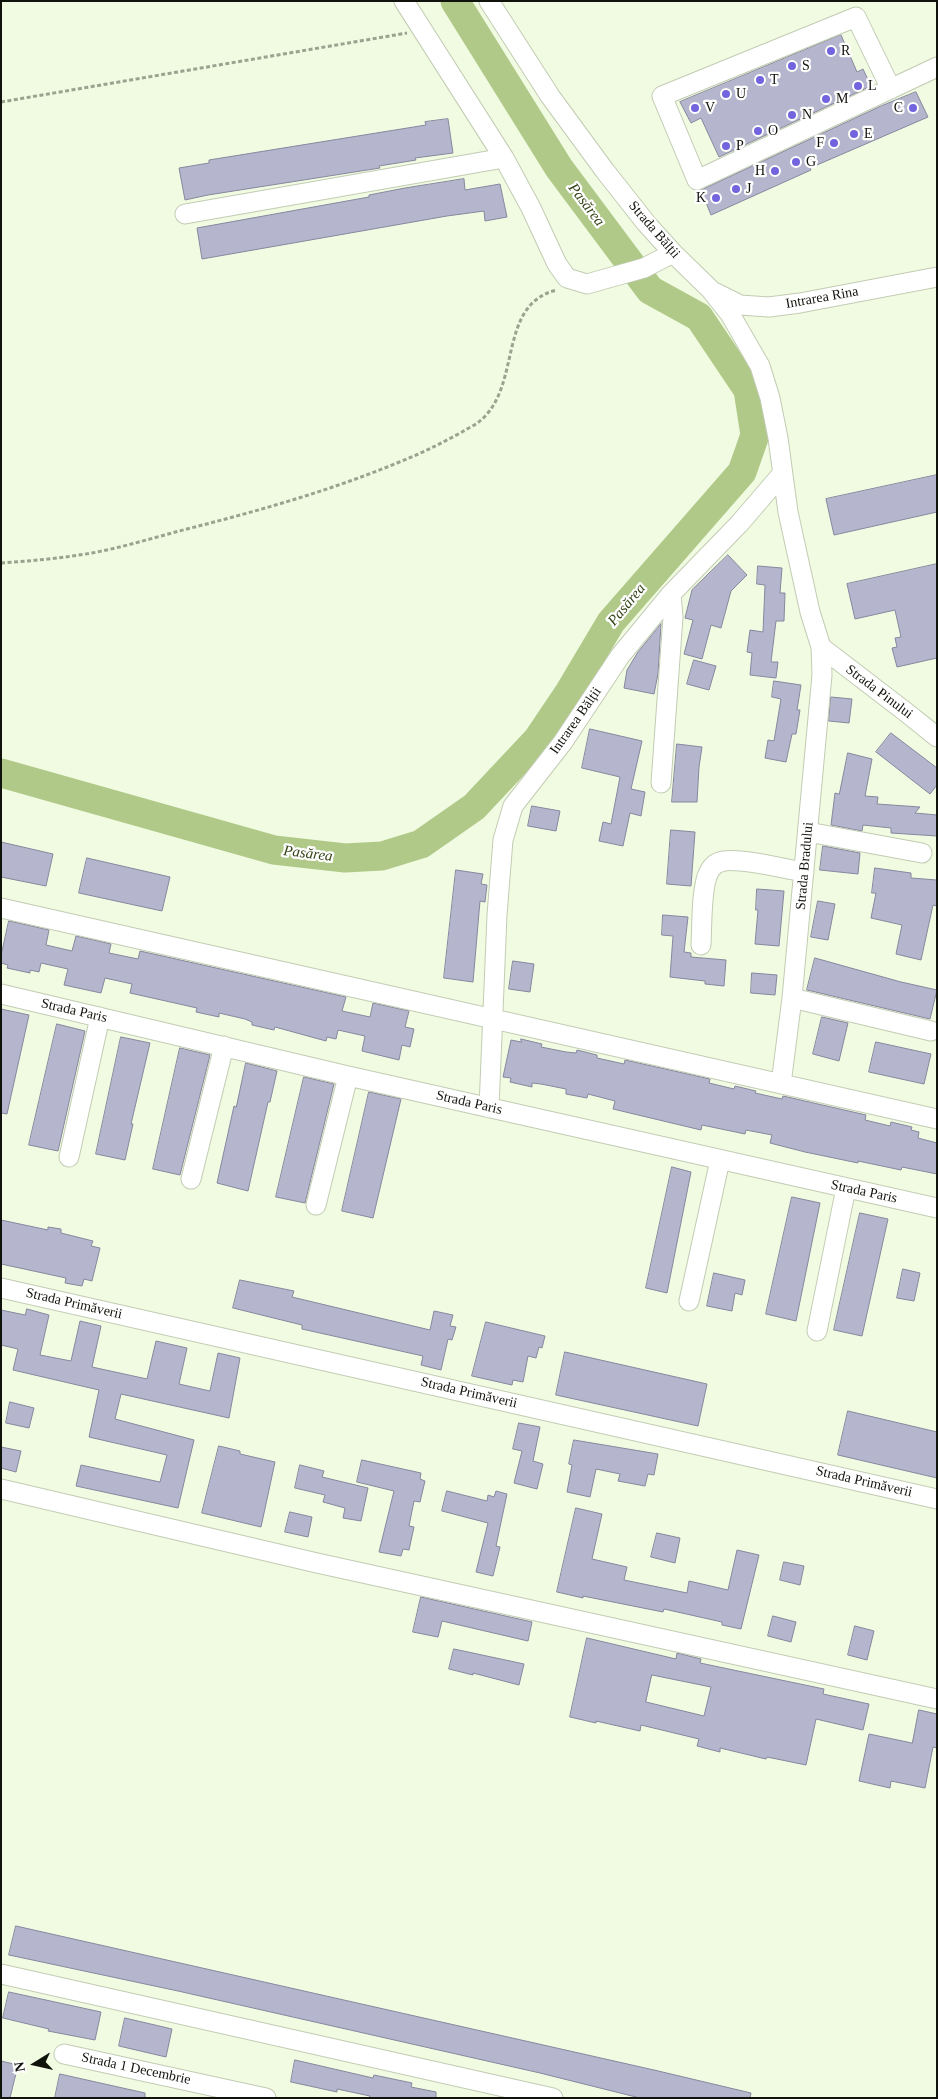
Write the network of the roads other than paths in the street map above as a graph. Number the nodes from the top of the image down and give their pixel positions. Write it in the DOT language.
graph roads {
  1 [pos="404,1"];
  2 [pos="488,1"];
  3 [pos="937,67"];
  4 [pos="891,89"];
  5 [pos="504,158"];
  6 [pos="186,214"];
  7 [pos="673,253"];
  8 [pos="937,277"];
  9 [pos="710,290"];
  10 [pos="782,474"];
  11 [pos="671,594"];
  12 [pos="821,647"];
  13 [pos="937,737"];
  14 [pos="661,784"];
  15 [pos="808,832"];
  16 [pos="922,853"];
  17 [pos="804,872"];
  18 [pos="1,908"];
  19 [pos="700,945"];
  20 [pos="1,994"];
  21 [pos="792,998"];
  22 [pos="100,1017"];
  23 [pos="492,1020"];
  24 [pos="931,1030"];
  25 [pos="224,1046"];
  26 [pos="348,1076"];
  27 [pos="781,1084"];
  28 [pos="489,1108"];
  29 [pos="937,1119"];
  30 [pos="69,1157"];
  31 [pos="720,1160"];
  32 [pos="191,1179"];
  33 [pos="846,1188"];
  34 [pos="316,1205"];
  35 [pos="937,1208"];
  36 [pos="1,1288"];
  37 [pos="689,1301"];
  38 [pos="817,1331"];
  39 [pos="1,1489"];
  40 [pos="937,1499"];
  41 [pos="937,1699"];
  42 [pos="1,1974"];
  43 [pos="64,2054"];
  44 [pos="266,2098"];
  45 [pos="553,2098"];
  1 -- 5 [label="street"];
  2 -- 7 [label="street, Strada Bălții"];
  3 -- 4 [label="street"];
  4 -- 4 [label="street"];
  5 -- 6 [label="street"];
  5 -- 7 [label="street"];
  7 -- 9 [label="street, Strada Bălții"];
  8 -- 9 [label="street, Intrarea Rina"];
  9 -- 10 [label="street, Strada Bălții"];
  10 -- 11 [label="street, Intrarea Bălții"];
  10 -- 12 [label="street, Strada Bradului"];
  11 -- 14 [label="street"];
  11 -- 23 [label="street, Intrarea Bălții"];
  12 -- 13 [label="street, Strada Pinului"];
  12 -- 15 [label="street, Strada Bradului"];
  15 -- 16 [label="street"];
  15 -- 17 [label="street, Strada Bradului"];
  17 -- 19 [label="street"];
  17 -- 21 [label="street, Strada Bradului"];
  18 -- 23 [label="street"];
  20 -- 22 [label="street, Strada Paris"];
  21 -- 24 [label="street"];
  21 -- 27 [label="street, Strada Bradului"];
  22 -- 25 [label="street, Strada Paris"];
  22 -- 30 [label="street"];
  23 -- 27 [label="street"];
  23 -- 28 [label="street, Intrarea Bălții"];
  25 -- 26 [label="street, Strada Paris"];
  25 -- 32 [label="street"];
  26 -- 28 [label="street, Strada Paris"];
  26 -- 34 [label="street"];
  27 -- 29 [label="street"];
  28 -- 31 [label="street, Strada Paris"];
  31 -- 33 [label="street, Strada Paris"];
  31 -- 37 [label="street"];
  33 -- 35 [label="street, Strada Paris"];
  33 -- 38 [label="street"];
  36 -- 40 [label="street, Strada Primăverii"];
  39 -- 41 [label="street"];
  42 -- 45 [label="street"];
  43 -- 44 [label="street, Strada 1 Decembrie"];
}
